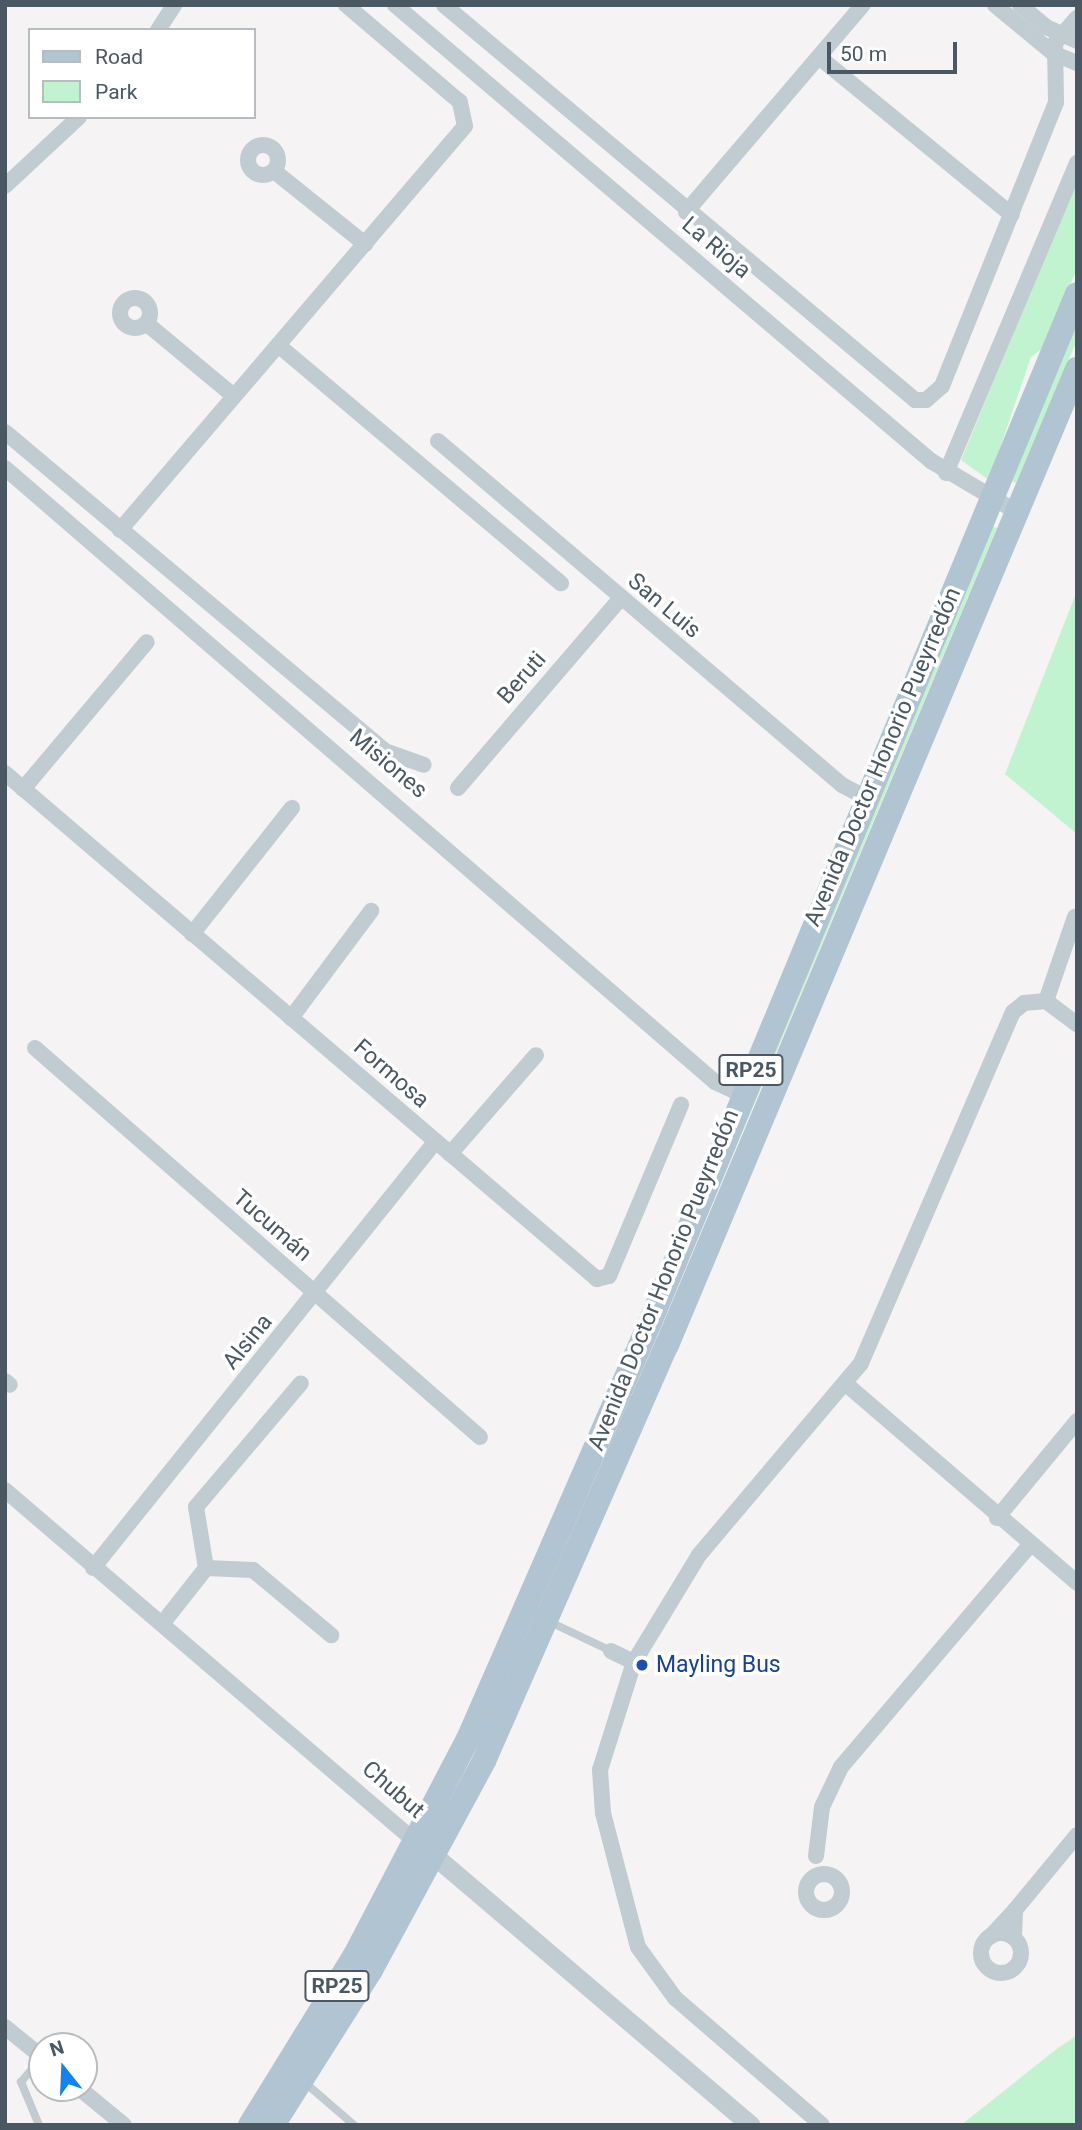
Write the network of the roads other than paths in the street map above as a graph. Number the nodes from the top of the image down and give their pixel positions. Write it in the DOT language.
graph roads {
  1 [pos="174,5"];
  2 [pos="346,5"];
  3 [pos="395,5"];
  4 [pos="444,5"];
  5 [pos="863,5"];
  6 [pos="995,5"];
  7 [pos="1020,5"];
  8 [pos="1077,18"];
  9 [pos="159,28"];
  10 [pos="1060,34"];
  11 [pos="1077,41"];
  12 [pos="1053,53"];
  13 [pos="819,57"];
  14 [pos="1077,63"];
  15 [pos="77,119"];
  16 [pos="1077,163"];
  17 [pos="275,171"];
  18 [pos="5,186"];
  19 [pos="686,212"];
  20 [pos="1012,215"];
  21 [pos="365,244"];
  22 [pos="1077,294"];
  23 [pos="146,323"];
  24 [pos="278,345"];
  25 [pos="1077,369"];
  26 [pos="234,396"];
  27 [pos="5,432"];
  28 [pos="438,441"];
  29 [pos="5,468"];
  30 [pos="946,473"];
  31 [pos="991,499"];
  32 [pos="1017,512"];
  33 [pos="120,530"];
  34 [pos="561,583"];
  35 [pos="620,599"];
  36 [pos="147,642"];
  37 [pos="424,765"];
  38 [pos="5,773"];
  39 [pos="458,788"];
  40 [pos="23,789"];
  41 [pos="866,798"];
  42 [pos="292,808"];
  43 [pos="371,911"];
  44 [pos="1075,917"];
  45 [pos="192,934"];
  46 [pos="1046,1001"];
  47 [pos="291,1018"];
  48 [pos="1077,1024"];
  49 [pos="35,1048"];
  50 [pos="536,1055"];
  51 [pos="741,1094"];
  52 [pos="681,1105"];
  53 [pos="435,1142"];
  54 [pos="450,1154"];
  55 [pos="315,1295"];
  56 [pos="300,1383"];
  57 [pos="846,1384"];
  58 [pos="1077,1421"];
  59 [pos="480,1437"];
  60 [pos="5,1490"];
  61 [pos="997,1518"];
  62 [pos="1030,1545"];
  63 [pos="93,1567"];
  64 [pos="205,1568"];
  65 [pos="1077,1583"];
  66 [pos="536,1615"];
  67 [pos="162,1624"];
  68 [pos="331,1635"];
  69 [pos="611,1651"];
  70 [pos="634,1662"];
  71 [pos="1077,1835"];
  72 [pos="426,1850"];
  73 [pos="816,1856"];
  74 [pos="831,1875"];
  75 [pos="810,1880"];
  76 [pos="1015,1910"];
  77 [pos="989,1937"];
  78 [pos="1014,1938"];
  79 [pos="5,2027"];
  80 [pos="28,2046"];
  81 [pos="28,2074"];
  82 [pos="302,2080"];
  83 [pos="28,2099"];
  84 [pos="29,2102"];
  85 [pos="96,2102"];
  86 [pos="39,2125"];
  87 [pos="124,2125"];
  88 [pos="250,2125"];
  89 [pos="273,2125"];
  90 [pos="354,2125"];
  91 [pos="751,2125"];
  92 [pos="822,2125"];
  1 -- 9 [label="street"];
  2 -- 21 [label="street"];
  3 -- 30 [label="street, La Rioja"];
  4 -- 19 [label="street"];
  5 -- 13 [label="street"];
  6 -- 12 [label="street"];
  7 -- 10 [label="street"];
  8 -- 10 [label="street"];
  10 -- 11 [label="street"];
  10 -- 12 [label="street"];
  12 -- 14 [label="street"];
  12 -- 20 [label="street"];
  13 -- 19 [label="street"];
  13 -- 20 [label="street"];
  15 -- 18 [label="street"];
  16 -- 30 [label="street"];
  17 -- 21 [label="street"];
  19 -- 20 [label="street"];
  21 -- 24 [label="street"];
  22 -- 31 [label="main road, Avenida Doctor Honorio Pueyrredón / RP25"];
  23 -- 26 [label="street"];
  24 -- 26 [label="street"];
  24 -- 34 [label="street"];
  25 -- 32 [label="main road, Avenida Doctor Honorio Pueyrredón / RP25"];
  26 -- 33 [label="street"];
  27 -- 33 [label="street"];
  28 -- 35 [label="street, San Luis"];
  29 -- 51 [label="street, Misiones"];
  30 -- 31 [label="street, La Rioja"];
  31 -- 32 [label="street, La Rioja"];
  31 -- 41 [label="main road, Avenida Doctor Honorio Pueyrredón / RP25"];
  32 -- 66 [label="main road, Avenida Doctor Honorio Pueyrredón / RP25"];
  33 -- 37 [label="street"];
  35 -- 39 [label="street, Beruti"];
  35 -- 41 [label="street, San Luis"];
  36 -- 40 [label="street"];
  38 -- 40 [label="street, Formosa"];
  40 -- 45 [label="street, Formosa"];
  41 -- 51 [label="main road, Avenida Doctor Honorio Pueyrredón / RP25"];
  42 -- 45 [label="street"];
  43 -- 47 [label="street"];
  44 -- 46 [label="street"];
  45 -- 47 [label="street, Formosa"];
  46 -- 48 [label="street"];
  46 -- 57 [label="street"];
  47 -- 53 [label="street, Formosa"];
  49 -- 55 [label="street, Tucumán"];
  50 -- 54 [label="street"];
  51 -- 66 [label="main road, Avenida Doctor Honorio Pueyrredón / RP25"];
  52 -- 54 [label="street, Formosa"];
  53 -- 54 [label="street, Formosa"];
  53 -- 55 [label="street, Alsina"];
  55 -- 59 [label="street, Tucumán"];
  55 -- 63 [label="street, Alsina"];
  56 -- 64 [label="street"];
  57 -- 61 [label="street"];
  57 -- 70 [label="street"];
  58 -- 61 [label="street"];
  60 -- 63 [label="street, Chubut"];
  61 -- 62 [label="street"];
  62 -- 65 [label="street"];
  62 -- 73 [label="street"];
  63 -- 67 [label="street, Chubut"];
  64 -- 67 [label="street"];
  64 -- 68 [label="street"];
  66 -- 69 [label="lane"];
  66 -- 72 [label="main road, Avenida Doctor Honorio Pueyrredón / RP25"];
  67 -- 72 [label="street, Chubut"];
  69 -- 70 [label="street"];
  70 -- 92 [label="street"];
  71 -- 76 [label="street"];
  72 -- 82 [label="main road, Avenida Doctor Honorio Pueyrredón / RP25"];
  72 -- 88 [label="main road, Avenida Doctor Honorio Pueyrredón / RP25"];
  72 -- 91 [label="street, Chubut"];
  73 -- 74 [label="street"];
  73 -- 75 [label="street"];
  74 -- 75 [label="street"];
  74 -- 75 [label="street"];
  76 -- 77 [label="street"];
  76 -- 78 [label="street"];
  77 -- 78 [label="street"];
  77 -- 78 [label="street"];
  79 -- 80 [label="street"];
  81 -- 83 [label="lane"];
  82 -- 89 [label="main road, Avenida Doctor Honorio Pueyrredón / RP25"];
  82 -- 90 [label="lane"];
  84 -- 86 [label="lane"];
  85 -- 87 [label="street"];
}
